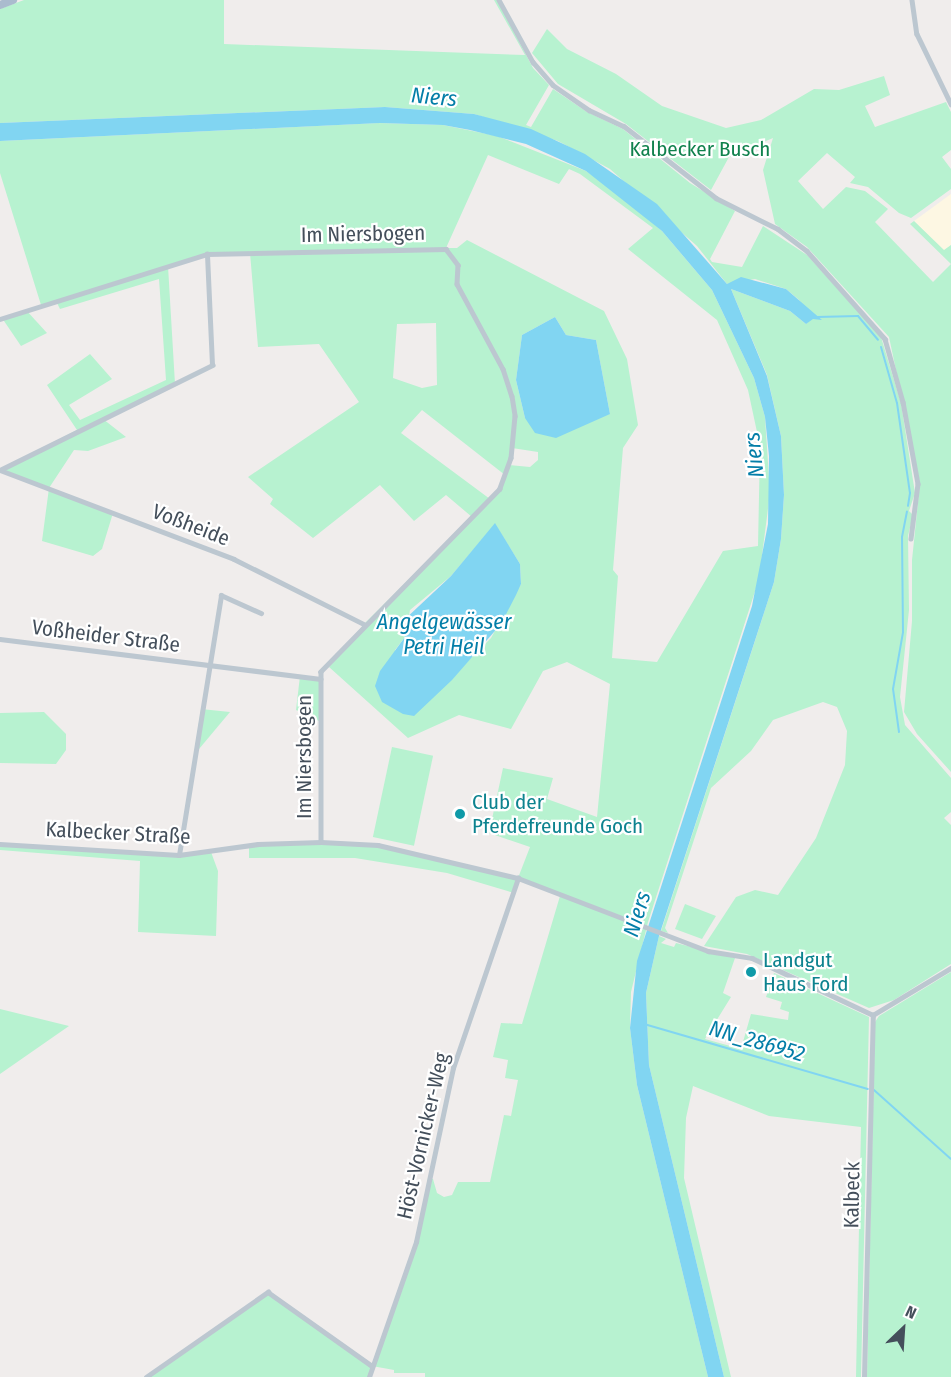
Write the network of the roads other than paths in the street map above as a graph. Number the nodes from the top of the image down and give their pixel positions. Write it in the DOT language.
graph roads {
  1 [pos="13,0"];
  2 [pos="499,0"];
  3 [pos="912,0"];
  4 [pos="0,5"];
  5 [pos="951,104"];
  6 [pos="207,254"];
  7 [pos="0,319"];
  8 [pos="0,470"];
  9 [pos="911,538"];
  10 [pos="261,613"];
  11 [pos="364,624"];
  12 [pos="0,639"];
  13 [pos="208,666"];
  14 [pos="321,679"];
  15 [pos="321,842"];
  16 [pos="0,844"];
  17 [pos="179,855"];
  18 [pos="518,878"];
  19 [pos="951,968"];
  20 [pos="873,1015"];
  21 [pos="372,1366"];
  22 [pos="146,1377"];
  23 [pos="369,1377"];
  24 [pos="864,1377"];
  1 -- 4 [label="main road"];
  2 -- 9 [label="street"];
  3 -- 5 [label="street"];
  6 -- 7 [label="street, Im Niersbogen"];
  6 -- 8 [label="street, Voßheide"];
  6 -- 11 [label="street, Im Niersbogen"];
  8 -- 11 [label="street, Voßheide"];
  10 -- 13 [label="street, Voßheider Straße"];
  11 -- 14 [label="street, Im Niersbogen"];
  12 -- 13 [label="street, Voßheider Straße"];
  13 -- 14 [label="street, Voßheider Straße"];
  13 -- 17 [label="street, Voßheider Straße"];
  14 -- 15 [label="street, Im Niersbogen"];
  15 -- 17 [label="street, Kalbecker Straße"];
  15 -- 18 [label="street, Kalbecker Straße"];
  16 -- 17 [label="street, Kalbecker Straße"];
  18 -- 20 [label="street, Kalbecker Straße"];
  18 -- 21 [label="street, Höst-Vornicker-Weg"];
  19 -- 20 [label="street"];
  20 -- 24 [label="street, Kalbeck"];
  21 -- 22 [label="street"];
  21 -- 23 [label="street, Höst-Vornicker-Weg"];
}
